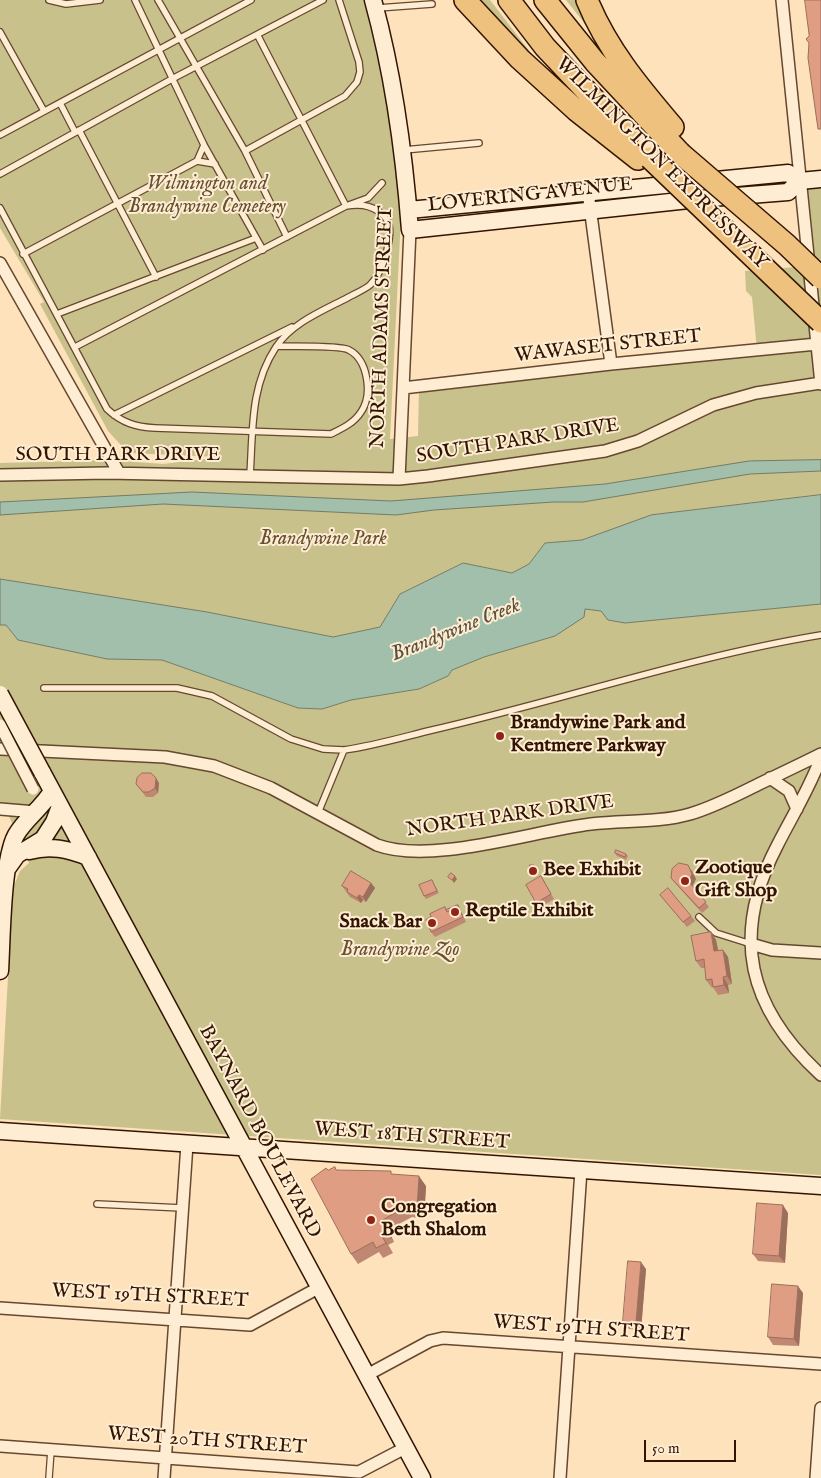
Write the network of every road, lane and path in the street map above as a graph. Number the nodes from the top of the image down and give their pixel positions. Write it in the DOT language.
graph roads {
  1 [pos="48,0"];
  2 [pos="100,0"];
  3 [pos="135,0"];
  4 [pos="158,0"];
  5 [pos="251,0"];
  6 [pos="323,0"];
  7 [pos="339,0"];
  8 [pos="465,0"];
  9 [pos="509,0"];
  10 [pos="545,0"];
  11 [pos="587,0"];
  12 [pos="782,0"];
  13 [pos="374,4"];
  14 [pos="432,4"];
  15 [pos="0,32"];
  16 [pos="258,36"];
  17 [pos="180,38"];
  18 [pos="158,50"];
  19 [pos="197,67"];
  20 [pos="172,79"];
  21 [pos="60,103"];
  22 [pos="44,111"];
  23 [pos="301,120"];
  24 [pos="77,131"];
  25 [pos="0,135"];
  26 [pos="479,143"];
  27 [pos="204,145"];
  28 [pos="404,150"];
  29 [pos="245,151"];
  30 [pos="688,153"];
  31 [pos="644,158"];
  32 [pos="197,161"];
  33 [pos="215,164"];
  34 [pos="0,174"];
  35 [pos="821,179"];
  36 [pos="800,181"];
  37 [pos="382,183"];
  38 [pos="588,192"];
  39 [pos="116,204"];
  40 [pos="346,206"];
  41 [pos="0,208"];
  42 [pos="409,210"];
  43 [pos="591,211"];
  44 [pos="410,230"];
  45 [pos="287,237"];
  46 [pos="256,238"];
  47 [pos="262,250"];
  48 [pos="23,254"];
  49 [pos="0,263"];
  50 [pos="156,277"];
  51 [pos="821,278"];
  52 [pos="57,314"];
  53 [pos="306,320"];
  54 [pos="821,322"];
  55 [pos="817,344"];
  56 [pos="277,346"];
  57 [pos="75,347"];
  58 [pos="611,364"];
  59 [pos="821,383"];
  60 [pos="403,388"];
  61 [pos="114,415"];
  62 [pos="253,430"];
  63 [pos="118,473"];
  64 [pos="0,475"];
  65 [pos="250,475"];
  66 [pos="399,479"];
  67 [pos="821,635"];
  68 [pos="44,688"];
  69 [pos="0,694"];
  70 [pos="0,725"];
  71 [pos="0,749"];
  72 [pos="344,750"];
  73 [pos="821,756"];
  74 [pos="770,778"];
  75 [pos="56,798"];
  76 [pos="33,800"];
  77 [pos="0,809"];
  78 [pos="797,809"];
  79 [pos="318,813"];
  80 [pos="17,855"];
  81 [pos="88,857"];
  82 [pos="7,869"];
  83 [pos="699,917"];
  84 [pos="1,931"];
  85 [pos="751,944"];
  86 [pos="821,952"];
  87 [pos="0,970"];
  88 [pos="821,1075"];
  89 [pos="0,1132"];
  90 [pos="187,1144"];
  91 [pos="243,1148"];
  92 [pos="581,1170"];
  93 [pos="821,1186"];
  94 [pos="97,1204"];
  95 [pos="182,1208"];
  96 [pos="320,1287"];
  97 [pos="0,1308"];
  98 [pos="173,1320"];
  99 [pos="570,1347"];
  100 [pos="821,1364"];
  101 [pos="367,1375"];
  102 [pos="821,1408"];
  103 [pos="0,1446"];
  104 [pos="405,1448"];
  105 [pos="51,1450"];
  106 [pos="166,1457"];
  107 [pos="49,1478"];
  108 [pos="164,1478"];
  109 [pos="422,1478"];
  110 [pos="560,1478"];
  111 [pos="816,1478"];
  1 -- 2 [label="lane"];
  3 -- 18 [label="lane"];
  4 -- 17 [label="lane"];
  5 -- 17 [label="lane"];
  6 -- 16 [label="lane"];
  7 -- 23 [label="lane"];
  8 -- 31 [label="highway"];
  9 -- 31 [label="highway, WILMINGTON EXPRESSWAY"];
  10 -- 30 [label="highway, WILMINGTON EXPRESSWAY"];
  11 -- 30 [label="highway"];
  12 -- 36 [label="street"];
  13 -- 14 [label="lane"];
  13 -- 28 [label="street, NORTH ADAMS STREET"];
  15 -- 22 [label="lane"];
  16 -- 19 [label="lane"];
  16 -- 23 [label="lane"];
  17 -- 18 [label="lane"];
  17 -- 19 [label="lane"];
  18 -- 20 [label="lane"];
  18 -- 21 [label="lane"];
  19 -- 20 [label="lane"];
  19 -- 29 [label="lane"];
  20 -- 24 [label="lane"];
  20 -- 27 [label="lane"];
  21 -- 22 [label="lane"];
  21 -- 24 [label="lane"];
  22 -- 25 [label="lane"];
  23 -- 29 [label="lane"];
  23 -- 40 [label="lane"];
  24 -- 34 [label="lane"];
  24 -- 39 [label="lane"];
  26 -- 28 [label="lane"];
  27 -- 32 [label="lane"];
  27 -- 33 [label="lane"];
  28 -- 42 [label="street, NORTH ADAMS STREET"];
  29 -- 45 [label="lane"];
  30 -- 51 [label="highway, WILMINGTON EXPRESSWAY, bridge"];
  31 -- 54 [label="highway, WILMINGTON EXPRESSWAY, bridge"];
  32 -- 33 [label="lane"];
  32 -- 39 [label="lane"];
  33 -- 46 [label="lane"];
  35 -- 36 [label="street, LOVERING AVENUE"];
  36 -- 38 [label="street, LOVERING AVENUE"];
  36 -- 43 [label="street, LOVERING AVENUE"];
  36 -- 55 [label="street"];
  37 -- 40 [label="lane"];
  38 -- 42 [label="street, LOVERING AVENUE"];
  38 -- 43 [label="street"];
  39 -- 48 [label="lane"];
  39 -- 50 [label="lane"];
  40 -- 45 [label="lane"];
  40 -- 53 [label="lane"];
  41 -- 48 [label="lane"];
  42 -- 44 [label="street, NORTH ADAMS STREET"];
  43 -- 44 [label="street, LOVERING AVENUE"];
  43 -- 58 [label="street"];
  44 -- 60 [label="street, NORTH ADAMS STREET"];
  45 -- 47 [label="lane"];
  46 -- 47 [label="lane"];
  46 -- 50 [label="lane"];
  47 -- 57 [label="lane"];
  48 -- 52 [label="lane"];
  49 -- 63 [label="street"];
  50 -- 52 [label="lane"];
  52 -- 57 [label="lane"];
  53 -- 56 [label="lane"];
  53 -- 61 [label="lane"];
  55 -- 58 [label="street, WAWASET STREET"];
  55 -- 59 [label="street"];
  56 -- 62 [label="lane"];
  56 -- 62 [label="lane"];
  57 -- 61 [label="lane"];
  58 -- 60 [label="street, WAWASET STREET"];
  59 -- 66 [label="street, SOUTH PARK DRIVE"];
  60 -- 66 [label="street, NORTH ADAMS STREET"];
  61 -- 62 [label="lane"];
  62 -- 65 [label="lane"];
  63 -- 64 [label="street, SOUTH PARK DRIVE"];
  63 -- 65 [label="street, SOUTH PARK DRIVE"];
  65 -- 66 [label="street, SOUTH PARK DRIVE"];
  67 -- 72 [label="lane"];
  68 -- 72 [label="lane"];
  69 -- 75 [label="street, BAYNARD BOULEVARD, bridge"];
  70 -- 76 [label="street, bridge"];
  71 -- 79 [label="street, NORTH PARK DRIVE"];
  72 -- 79 [label="lane"];
  73 -- 74 [label="street, NORTH PARK DRIVE"];
  73 -- 78 [label="street"];
  74 -- 78 [label="street"];
  74 -- 79 [label="street, NORTH PARK DRIVE"];
  75 -- 76 [label="street"];
  75 -- 80 [label="street"];
  75 -- 81 [label="street, BAYNARD BOULEVARD"];
  76 -- 77 [label="street"];
  76 -- 82 [label="street"];
  78 -- 85 [label="street"];
  80 -- 81 [label="street"];
  80 -- 82 [label="street"];
  81 -- 91 [label="street, BAYNARD BOULEVARD"];
  82 -- 84 [label="street"];
  83 -- 85 [label="lane"];
  84 -- 87 [label="street"];
  85 -- 86 [label="street"];
  85 -- 88 [label="street"];
  89 -- 90 [label="street, WEST 18TH STREET"];
  90 -- 91 [label="street, WEST 18TH STREET"];
  90 -- 95 [label="street"];
  91 -- 92 [label="street, WEST 18TH STREET"];
  91 -- 96 [label="street, BAYNARD BOULEVARD"];
  92 -- 93 [label="street, WEST 18TH STREET"];
  92 -- 99 [label="street"];
  94 -- 95 [label="lane"];
  95 -- 98 [label="street"];
  96 -- 98 [label="street, WEST 19TH STREET"];
  96 -- 101 [label="street, BAYNARD BOULEVARD"];
  97 -- 98 [label="street, WEST 19TH STREET"];
  98 -- 106 [label="street"];
  99 -- 100 [label="street, WEST 19TH STREET"];
  99 -- 101 [label="street, WEST 19TH STREET"];
  99 -- 110 [label="street"];
  101 -- 104 [label="street, BAYNARD BOULEVARD"];
  102 -- 111 [label="street"];
  103 -- 105 [label="street, WEST 20TH STREET"];
  104 -- 106 [label="street, WEST 20TH STREET"];
  104 -- 109 [label="street, BAYNARD BOULEVARD"];
  105 -- 106 [label="street, WEST 20TH STREET"];
  105 -- 107 [label="lane"];
  106 -- 108 [label="street"];
}
